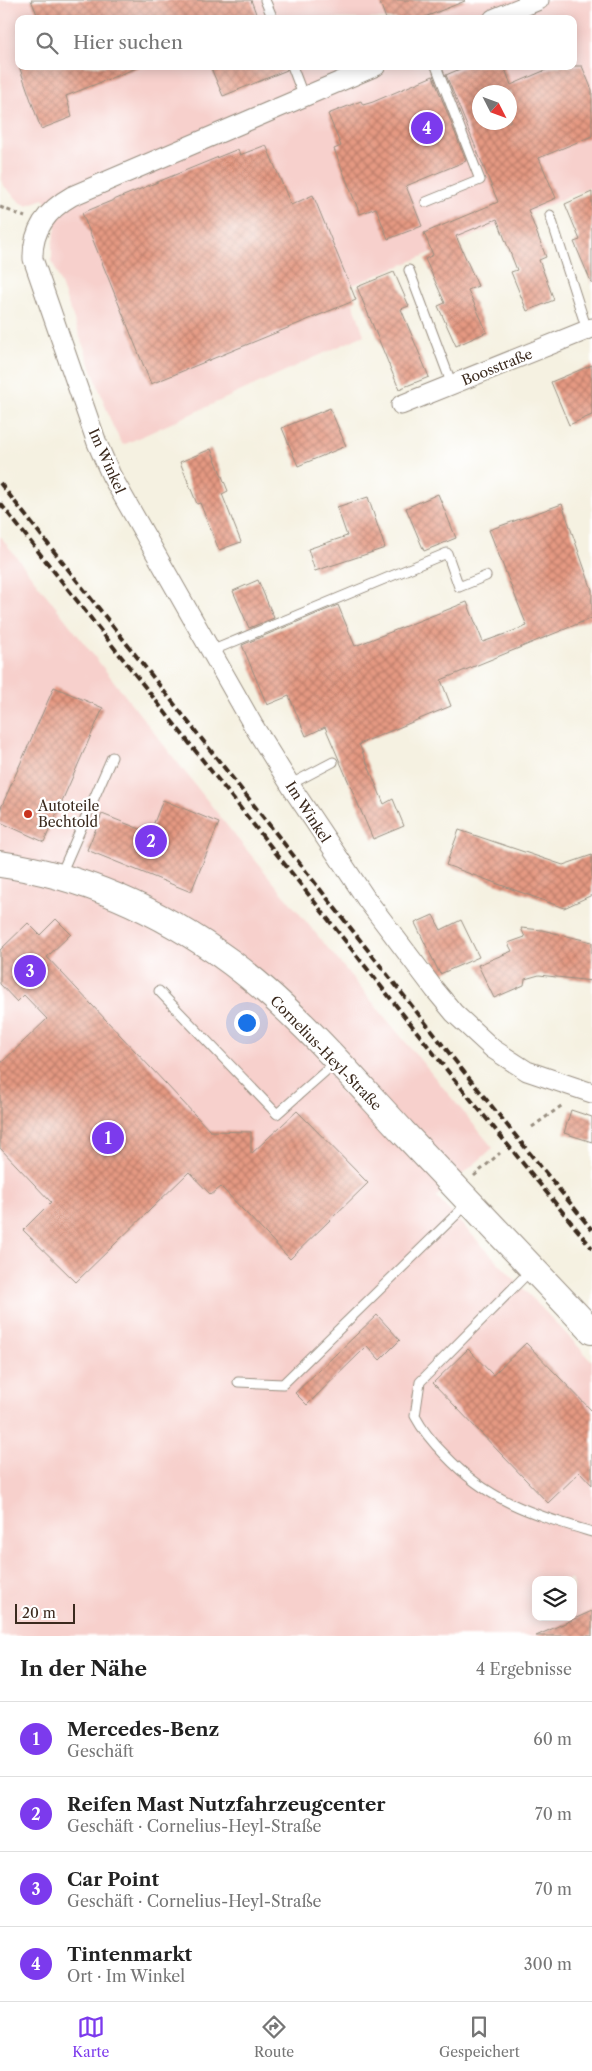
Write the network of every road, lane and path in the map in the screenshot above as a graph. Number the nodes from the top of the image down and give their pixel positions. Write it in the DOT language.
graph roads {
  1 [pos="265,0"];
  2 [pos="539,0"];
  3 [pos="271,15"];
  4 [pos="503,15"];
  5 [pos="293,70"];
  6 [pos="366,70"];
  7 [pos="438,70"];
  8 [pos="303,96"];
  9 [pos="426,202"];
  10 [pos="0,207"];
  11 [pos="550,215"];
  12 [pos="41,223"];
  13 [pos="409,270"];
  14 [pos="590,329"];
  15 [pos="452,385"];
  16 [pos="401,405"];
  17 [pos="486,576"];
  18 [pos="211,651"];
  19 [pos="112,757"];
  20 [pos="333,762"];
  21 [pos="290,784"];
  22 [pos="0,864"];
  23 [pos="60,876"];
  24 [pos="159,991"];
  25 [pos="337,1061"];
  26 [pos="591,1088"];
  27 [pos="555,1110"];
  28 [pos="532,1127"];
  29 [pos="500,1153"];
  30 [pos="484,1166"];
  31 [pos="469,1202"];
  32 [pos="532,1268"];
  33 [pos="592,1331"];
  34 [pos="238,1382"];
  35 [pos="592,1532"];
  1 -- 3 [label="lane"];
  2 -- 4 [label="street"];
  5 -- 8 [label="lane"];
  6 -- 8 [label="street, Im Winkel"];
  7 -- 9 [label="lane"];
  8 -- 12 [label="street, Im Winkel"];
  10 -- 12 [label="path"];
  11 -- 14 [label="lane"];
  12 -- 18 [label="street, Im Winkel"];
  13 -- 15 [label="lane"];
  14 -- 15 [label="street, Boosstraße"];
  15 -- 16 [label="street, Boosstraße"];
  17 -- 18 [label="lane"];
  18 -- 21 [label="street, Im Winkel"];
  19 -- 23 [label="lane"];
  20 -- 21 [label="lane"];
  21 -- 26 [label="street, Im Winkel"];
  22 -- 23 [label="main road, Cornelius-Heyl-Straße"];
  23 -- 25 [label="main road, Cornelius-Heyl-Straße"];
  24 -- 25 [label="lane"];
  25 -- 31 [label="main road, Cornelius-Heyl-Straße"];
  27 -- 28 [label="path"];
  29 -- 30 [label="path"];
  31 -- 32 [label="main road, Cornelius-Heyl-Straße"];
  31 -- 34 [label="lane"];
  32 -- 33 [label="main road, Cornelius-Heyl-Straße"];
  32 -- 35 [label="lane"];
}
